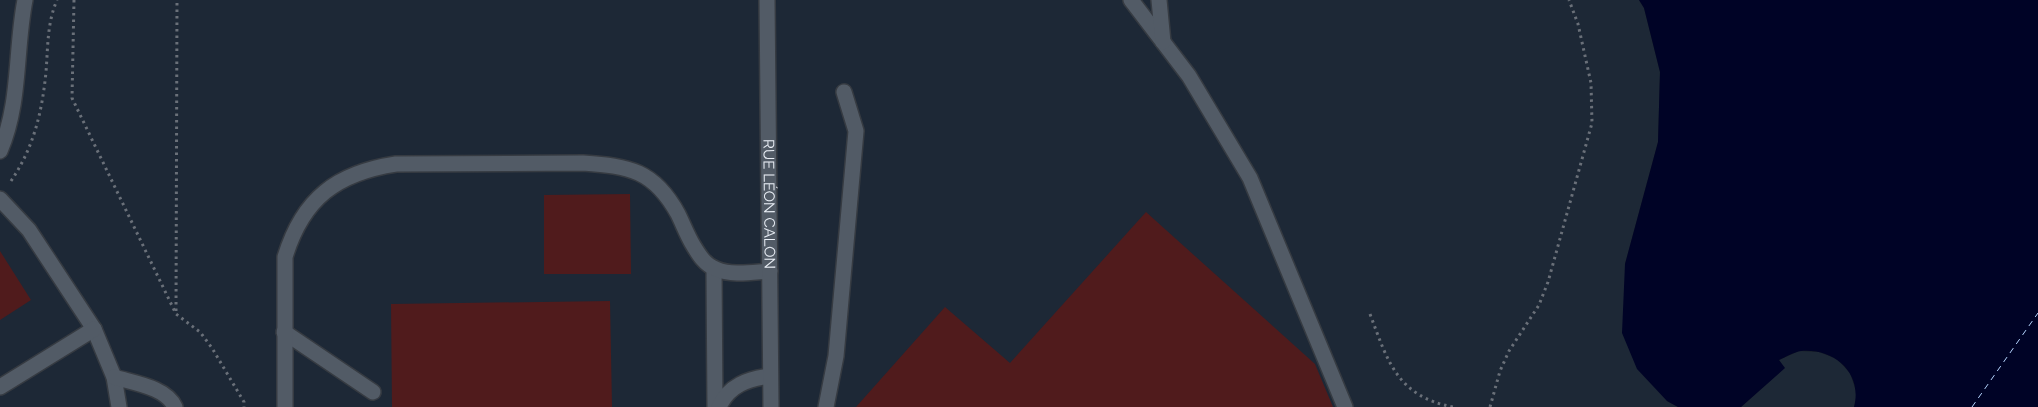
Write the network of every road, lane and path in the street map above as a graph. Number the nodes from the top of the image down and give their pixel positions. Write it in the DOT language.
graph roads {
  1 [pos="25,0"];
  2 [pos="74,0"];
  3 [pos="177,0"];
  4 [pos="767,0"];
  5 [pos="1131,0"];
  6 [pos="1159,0"];
  7 [pos="1569,0"];
  8 [pos="1163,42"];
  9 [pos="844,92"];
  10 [pos="0,151"];
  11 [pos="0,199"];
  12 [pos="714,269"];
  13 [pos="770,271"];
  14 [pos="176,314"];
  15 [pos="1370,314"];
  16 [pos="94,329"];
  17 [pos="284,332"];
  18 [pos="770,376"];
  19 [pos="114,377"];
  20 [pos="0,387"];
  21 [pos="373,392"];
  22 [pos="119,407"];
  23 [pos="174,407"];
  24 [pos="244,407"];
  25 [pos="284,407"];
  26 [pos="714,407"];
  27 [pos="718,407"];
  28 [pos="771,407"];
  29 [pos="826,407"];
  30 [pos="1345,407"];
  31 [pos="1453,407"];
  32 [pos="1490,407"];
  1 -- 10 [label="street"];
  2 -- 14 [label="path"];
  3 -- 14 [label="path"];
  4 -- 13 [label="street, RUE LÉON CALON"];
  5 -- 8 [label="street"];
  6 -- 8 [label="street"];
  7 -- 32 [label="path"];
  8 -- 30 [label="street"];
  9 -- 29 [label="street"];
  11 -- 16 [label="street"];
  12 -- 13 [label="street"];
  12 -- 17 [label="street"];
  12 -- 26 [label="street"];
  13 -- 18 [label="street, RUE LÉON CALON"];
  14 -- 24 [label="path"];
  15 -- 31 [label="path"];
  16 -- 19 [label="street"];
  16 -- 20 [label="street"];
  17 -- 21 [label="street"];
  17 -- 25 [label="street"];
  18 -- 27 [label="street"];
  18 -- 28 [label="street, RUE LÉON CALON"];
  19 -- 22 [label="street"];
  19 -- 23 [label="street"];
}
